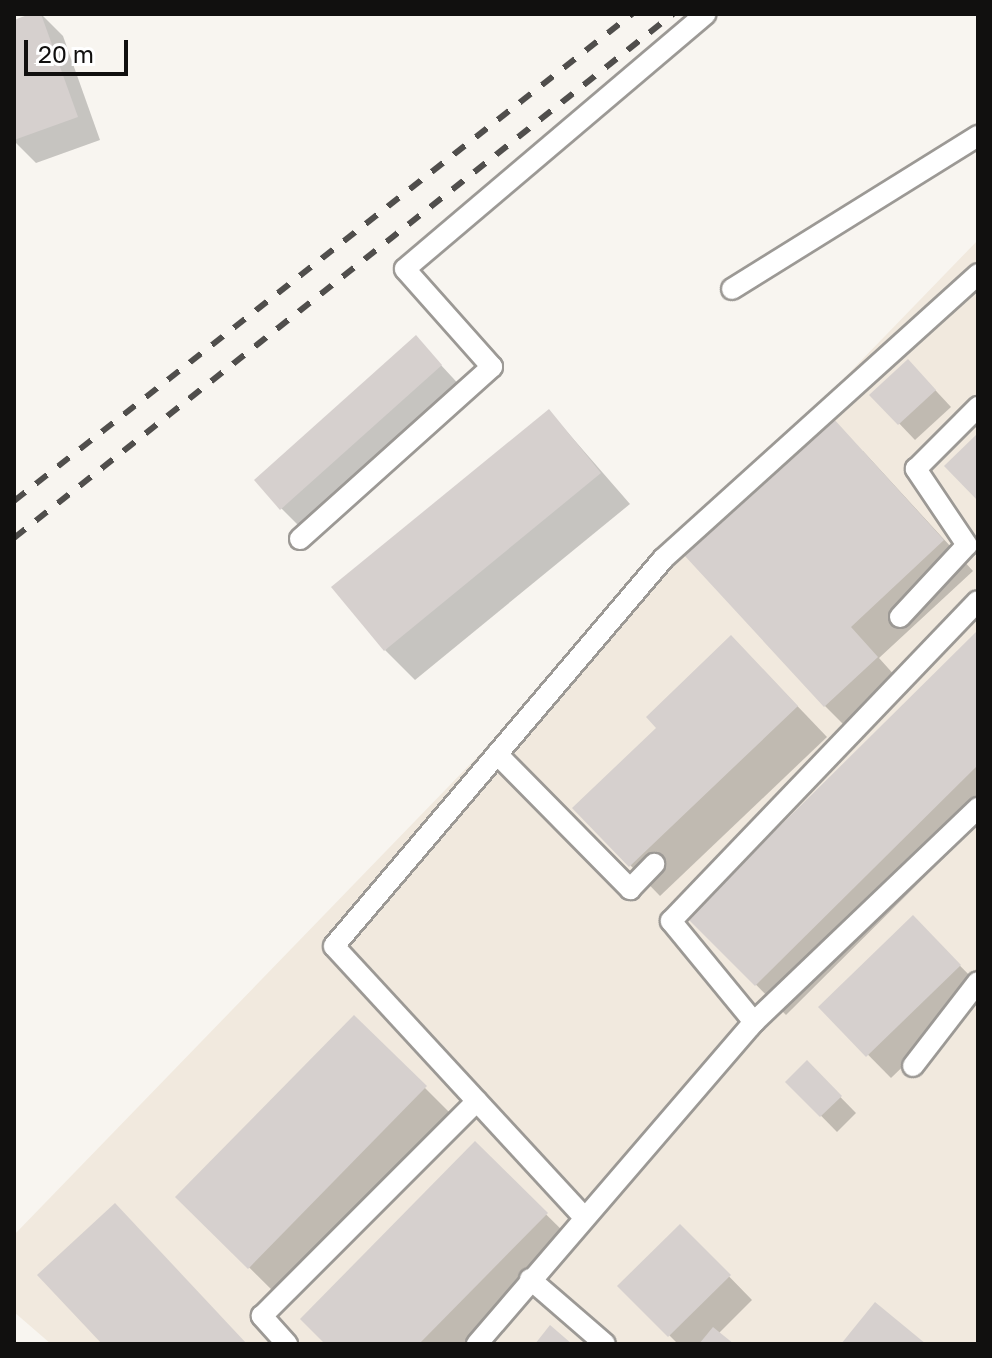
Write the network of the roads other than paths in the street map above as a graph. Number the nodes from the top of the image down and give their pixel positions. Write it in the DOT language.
graph roads {
  1 [pos="706,14"];
  2 [pos="978,136"];
  3 [pos="976,278"];
  4 [pos="732,289"];
  5 [pos="978,407"];
  6 [pos="300,539"];
  7 [pos="978,601"];
  8 [pos="900,617"];
  9 [pos="497,754"];
  10 [pos="978,808"];
  11 [pos="654,864"];
  12 [pos="978,982"];
  13 [pos="754,1022"];
  14 [pos="913,1066"];
  15 [pos="477,1101"];
  16 [pos="583,1216"];
  17 [pos="530,1279"];
  18 [pos="287,1344"];
  19 [pos="477,1344"];
  20 [pos="605,1344"];
  1 -- 6 [label="lane"];
  2 -- 4 [label="lane"];
  3 -- 9 [label="lane"];
  5 -- 8 [label="lane"];
  7 -- 13 [label="lane"];
  9 -- 11 [label="lane"];
  9 -- 15 [label="lane"];
  10 -- 13 [label="lane"];
  12 -- 14 [label="lane"];
  13 -- 16 [label="lane"];
  15 -- 16 [label="lane"];
  15 -- 18 [label="lane"];
  16 -- 17 [label="lane"];
  17 -- 19 [label="lane"];
  17 -- 20 [label="lane"];
}
